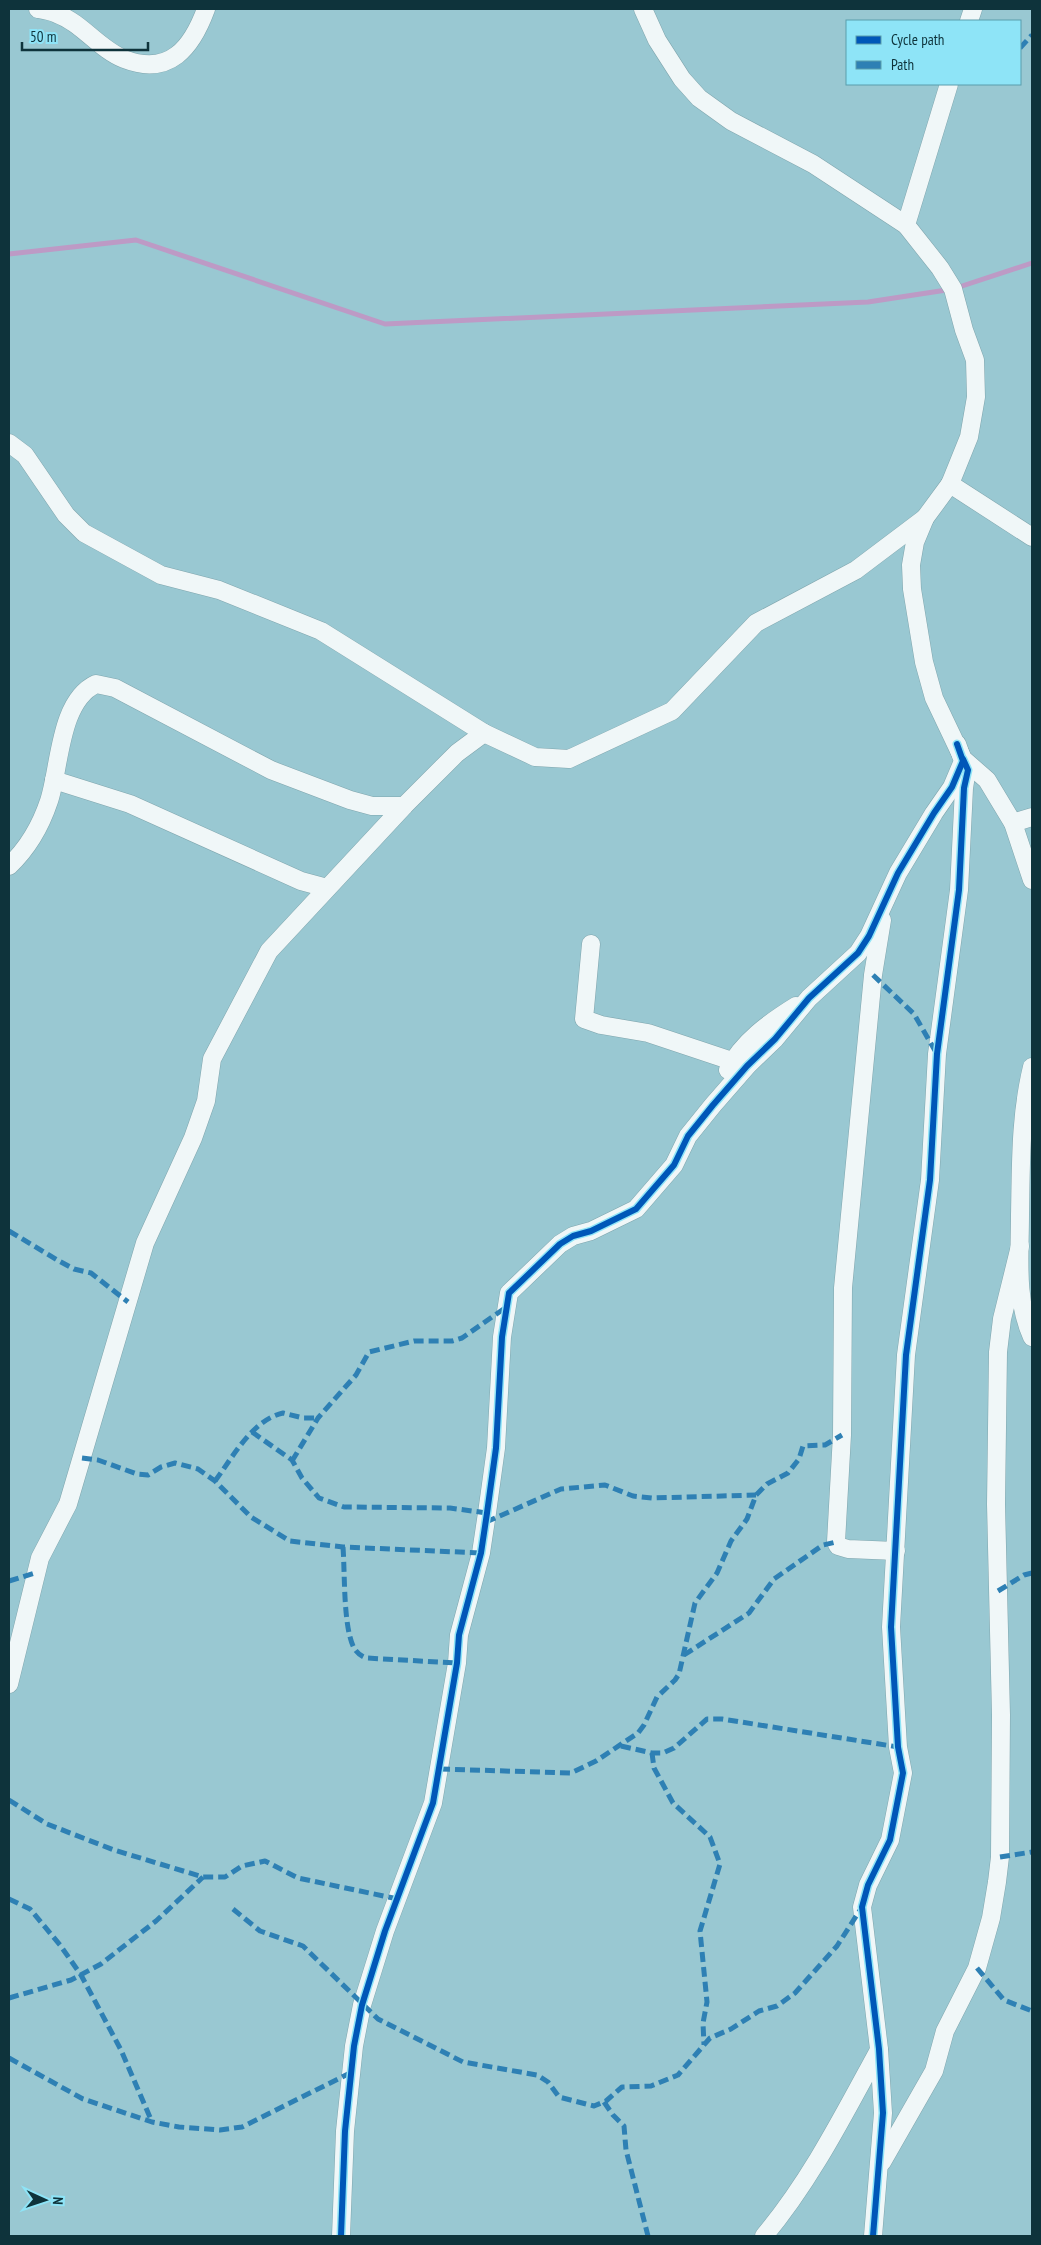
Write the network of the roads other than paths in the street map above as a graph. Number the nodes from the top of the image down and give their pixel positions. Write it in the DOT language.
graph roads {
  1 [pos="38,9"];
  2 [pos="206,9"];
  3 [pos="643,9"];
  4 [pos="949,85"];
  5 [pos="906,225"];
  6 [pos="9,443"];
  7 [pos="950,484"];
  8 [pos="925,518"];
  9 [pos="1032,537"];
  10 [pos="484,734"];
  11 [pos="960,752"];
  12 [pos="54,780"];
  13 [pos="404,806"];
  14 [pos="1032,817"];
  15 [pos="1014,823"];
  16 [pos="9,866"];
  17 [pos="1032,880"];
  18 [pos="327,888"];
  19 [pos="884,905"];
  20 [pos="591,944"];
  21 [pos="809,998"];
  22 [pos="732,1061"];
  23 [pos="1032,1067"];
  24 [pos="713,1104"];
  25 [pos="1026,1213"];
  26 [pos="1020,1246"];
  27 [pos="1032,1337"];
  28 [pos="896,1551"];
  29 [pos="9,1684"];
  30 [pos="879,2049"];
  31 [pos="879,2166"];
  32 [pos="341,2236"];
  33 [pos="764,2236"];
  34 [pos="873,2236"];
  1 -- 2 [label="street"];
  3 -- 5 [label="street"];
  4 -- 5 [label="street"];
  5 -- 7 [label="street"];
  6 -- 10 [label="street"];
  7 -- 8 [label="street"];
  7 -- 9 [label="street"];
  8 -- 10 [label="street"];
  8 -- 11 [label="street"];
  10 -- 13 [label="street"];
  11 -- 15 [label="street"];
  11 -- 19 [label="street"];
  11 -- 28 [label="street"];
  12 -- 13 [label="street"];
  12 -- 16 [label="street"];
  12 -- 18 [label="street"];
  13 -- 18 [label="street"];
  14 -- 15 [label="street"];
  15 -- 17 [label="street"];
  18 -- 29 [label="street"];
  19 -- 21 [label="street"];
  19 -- 28 [label="street"];
  20 -- 22 [label="street"];
  21 -- 22 [label="street"];
  21 -- 24 [label="street"];
  22 -- 24 [label="street"];
  23 -- 25 [label="street"];
  24 -- 32 [label="street"];
  25 -- 26 [label="street"];
  26 -- 27 [label="street"];
  26 -- 31 [label="street"];
  28 -- 30 [label="street"];
  30 -- 31 [label="street"];
  30 -- 33 [label="street"];
  31 -- 34 [label="street"];
}
